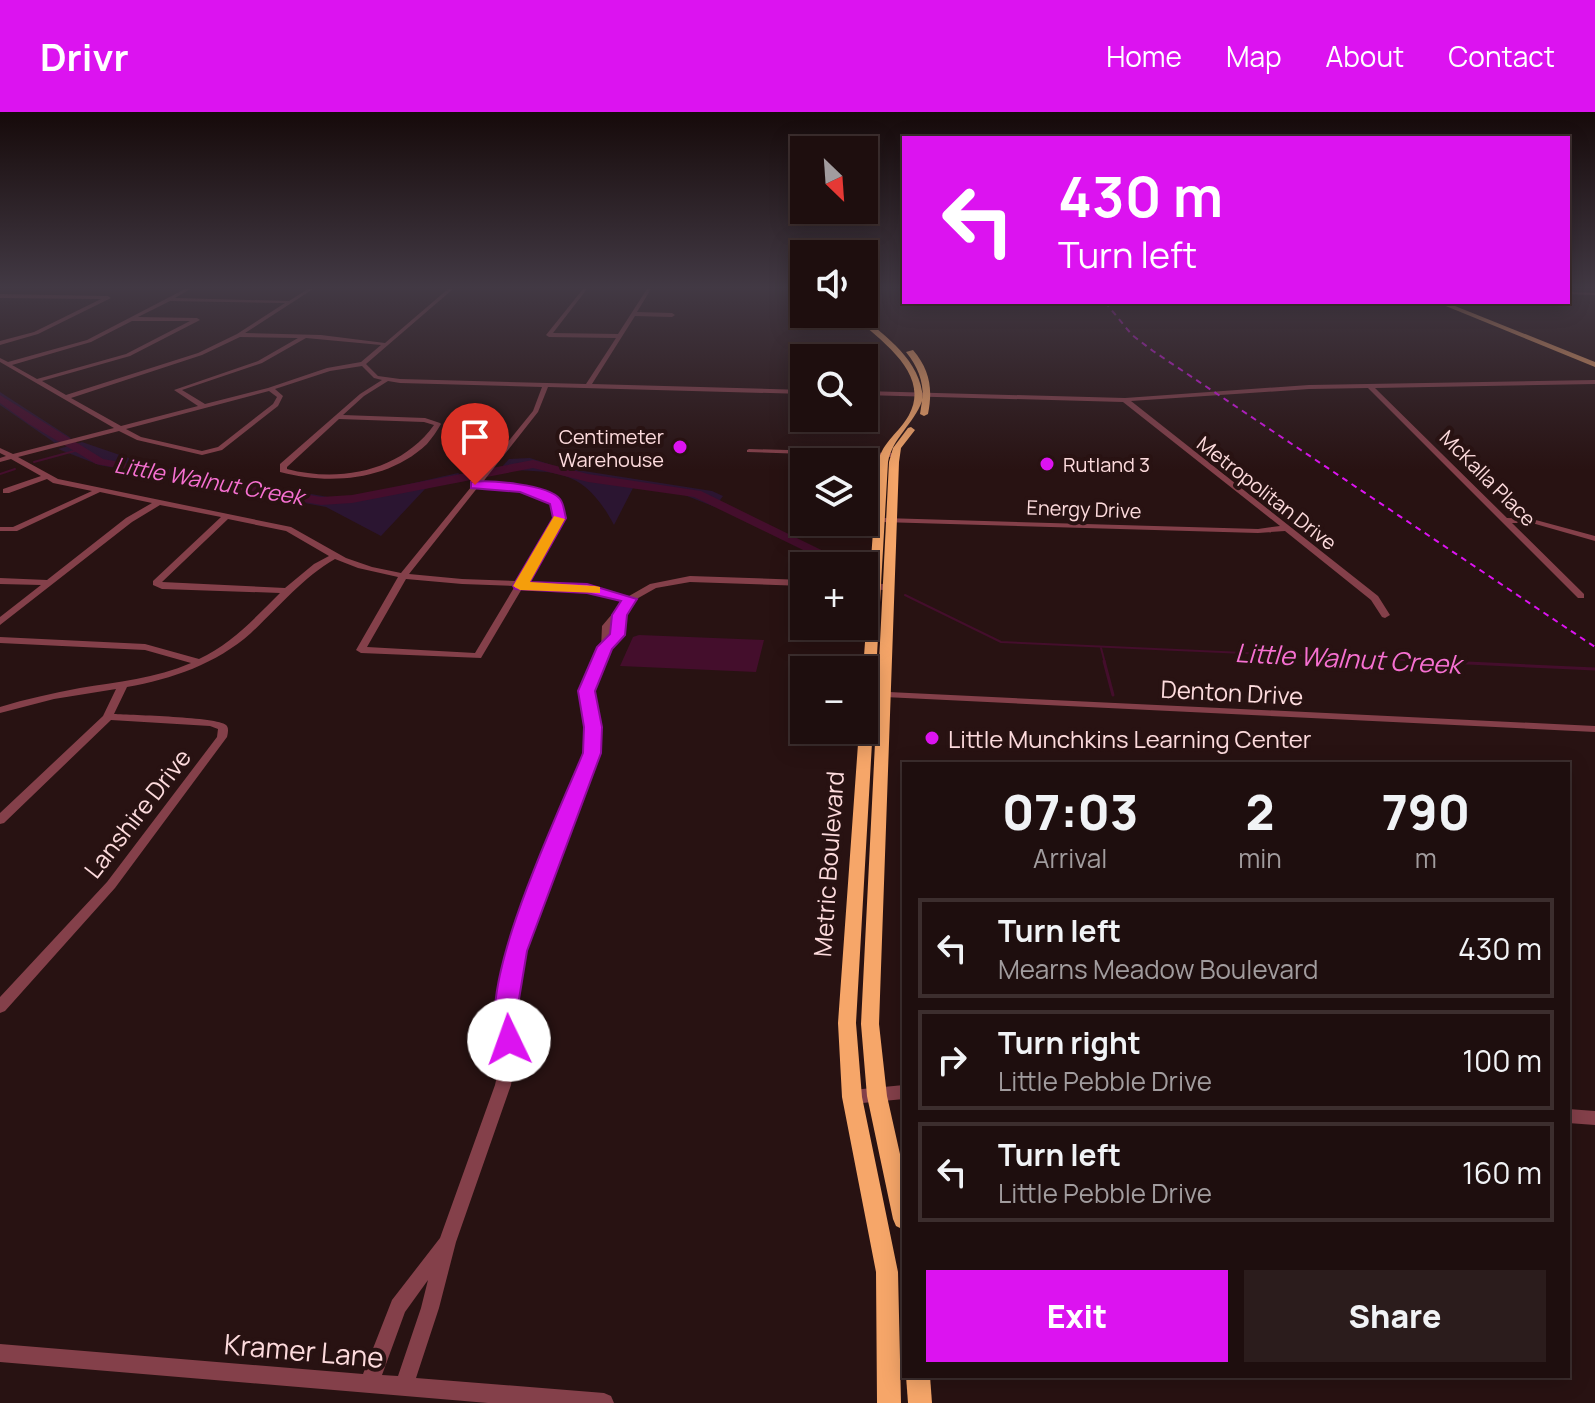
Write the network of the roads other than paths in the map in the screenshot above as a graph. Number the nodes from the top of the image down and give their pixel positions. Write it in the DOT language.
graph roads {
  1 [pos="61,349"];
  2 [pos="142,349"];
  3 [pos="207,349"];
  4 [pos="282,349"];
  5 [pos="378,349"];
  6 [pos="612,349"];
  7 [pos="896,349"];
  8 [pos="1556,349"];
  9 [pos="909,351"];
  10 [pos="899,352"];
  11 [pos="3,364"];
  12 [pos="363,364"];
  13 [pos="1595,365"];
  14 [pos="318,373"];
  15 [pos="376,377"];
  16 [pos="39,380"];
  17 [pos="386,380"];
  18 [pos="1595,382"];
  19 [pos="546,385"];
  20 [pos="588,386"];
  21 [pos="1370,386"];
  22 [pos="270,389"];
  23 [pos="790,392"];
  24 [pos="878,393"];
  25 [pos="922,395"];
  26 [pos="67,397"];
  27 [pos="1125,400"];
  28 [pos="203,406"];
  29 [pos="337,417"];
  30 [pos="118,429"];
  31 [pos="0,450"];
  32 [pos="749,451"];
  33 [pos="889,454"];
  34 [pos="11,457"];
  35 [pos="0,460"];
  36 [pos="45,477"];
  37 [pos="881,480"];
  38 [pos="893,480"];
  39 [pos="475,485"];
  40 [pos="98,490"];
  41 [pos="6,491"];
  42 [pos="158,503"];
  43 [pos="226,517"];
  44 [pos="885,520"];
  45 [pos="1504,520"];
  46 [pos="1287,528"];
  47 [pos="0,529"];
  48 [pos="1595,539"];
  49 [pos="335,556"];
  50 [pos="878,572"];
  51 [pos="404,575"];
  52 [pos="0,581"];
  53 [pos="48,583"];
  54 [pos="790,583"];
  55 [pos="520,586"];
  56 [pos="284,591"];
  57 [pos="1581,596"];
  58 [pos="630,599"];
  59 [pos="1385,615"];
  60 [pos="0,622"];
  61 [pos="0,640"];
  62 [pos="200,662"];
  63 [pos="122,686"];
  64 [pos="878,694"];
  65 [pos="0,710"];
  66 [pos="108,717"];
  67 [pos="1595,729"];
  68 [pos="874,744"];
  69 [pos="0,820"];
  70 [pos="0,1007"];
  71 [pos="902,1092"];
  72 [pos="864,1097"];
  73 [pos="1570,1116"];
  74 [pos="1595,1118"];
  75 [pos="902,1213"];
  76 [pos="447,1242"];
  77 [pos="0,1353"];
  78 [pos="918,1378"];
  79 [pos="369,1383"];
  80 [pos="404,1386"];
  81 [pos="604,1403"];
  82 [pos="889,1403"];
  83 [pos="920,1403"];
  1 -- 11 [label="street"];
  2 -- 16 [label="street"];
  3 -- 26 [label="street"];
  4 -- 28 [label="street"];
  5 -- 12 [label="street"];
  6 -- 20 [label="street"];
  7 -- 10 [label="main road"];
  8 -- 13 [label="main road"];
  9 -- 10 [label="main road"];
  9 -- 25 [label="main road"];
  10 -- 25 [label="main road"];
  11 -- 16 [label="street"];
  12 -- 14 [label="street"];
  12 -- 15 [label="street"];
  14 -- 15 [label="street"];
  14 -- 22 [label="street"];
  15 -- 17 [label="street"];
  16 -- 26 [label="street"];
  17 -- 19 [label="street"];
  17 -- 29 [label="street"];
  18 -- 21 [label="street"];
  19 -- 20 [label="street"];
  19 -- 39 [label="street"];
  20 -- 23 [label="street"];
  21 -- 27 [label="street"];
  21 -- 45 [label="street, McKalla Place"];
  22 -- 28 [label="street"];
  22 -- 30 [label="street"];
  24 -- 25 [label="street"];
  25 -- 27 [label="street"];
  25 -- 33 [label="main road, Metric Boulevard"];
  26 -- 30 [label="street"];
  27 -- 46 [label="street, Metropolitan Drive"];
  28 -- 30 [label="street"];
  29 -- 29 [label="street"];
  30 -- 34 [label="street"];
  31 -- 34 [label="street"];
  32 -- 33 [label="street"];
  33 -- 37 [label="main road, Metric Boulevard"];
  33 -- 38 [label="main road, Metric Boulevard"];
  34 -- 35 [label="street"];
  34 -- 36 [label="street"];
  36 -- 40 [label="street"];
  36 -- 41 [label="street"];
  37 -- 38 [label="main road"];
  37 -- 44 [label="main road, Metric Boulevard"];
  38 -- 44 [label="main road, Metric Boulevard"];
  39 -- 51 [label="street"];
  39 -- 55 [label="street"];
  40 -- 42 [label="street"];
  40 -- 47 [label="street"];
  42 -- 43 [label="street"];
  42 -- 53 [label="street"];
  43 -- 49 [label="street"];
  43 -- 56 [label="street"];
  44 -- 46 [label="street, Energy Drive"];
  44 -- 50 [label="main road, Metric Boulevard"];
  45 -- 48 [label="street"];
  45 -- 57 [label="street, McKalla Place"];
  46 -- 59 [label="street, Metropolitan Drive"];
  49 -- 51 [label="street"];
  49 -- 56 [label="street"];
  51 -- 55 [label="street"];
  51 -- 55 [label="street"];
  52 -- 53 [label="street"];
  53 -- 60 [label="street"];
  54 -- 58 [label="street"];
  55 -- 58 [label="street"];
  56 -- 62 [label="street"];
  58 -- 76 [label="street"];
  61 -- 62 [label="street"];
  62 -- 63 [label="street"];
  63 -- 65 [label="street"];
  63 -- 66 [label="street"];
  64 -- 67 [label="street, Denton Drive"];
  66 -- 69 [label="street"];
  66 -- 70 [label="street, Lanshire Drive"];
  68 -- 72 [label="main road, Metric Boulevard"];
  71 -- 72 [label="street"];
  72 -- 75 [label="main road, Metric Boulevard"];
  72 -- 82 [label="main road, Metric Boulevard"];
  73 -- 74 [label="street"];
  76 -- 79 [label="street"];
  76 -- 80 [label="street"];
  77 -- 79 [label="street, Kramer Lane"];
  78 -- 83 [label="main road"];
  79 -- 80 [label="street, Kramer Lane"];
  80 -- 81 [label="street, Kramer Lane"];
}
